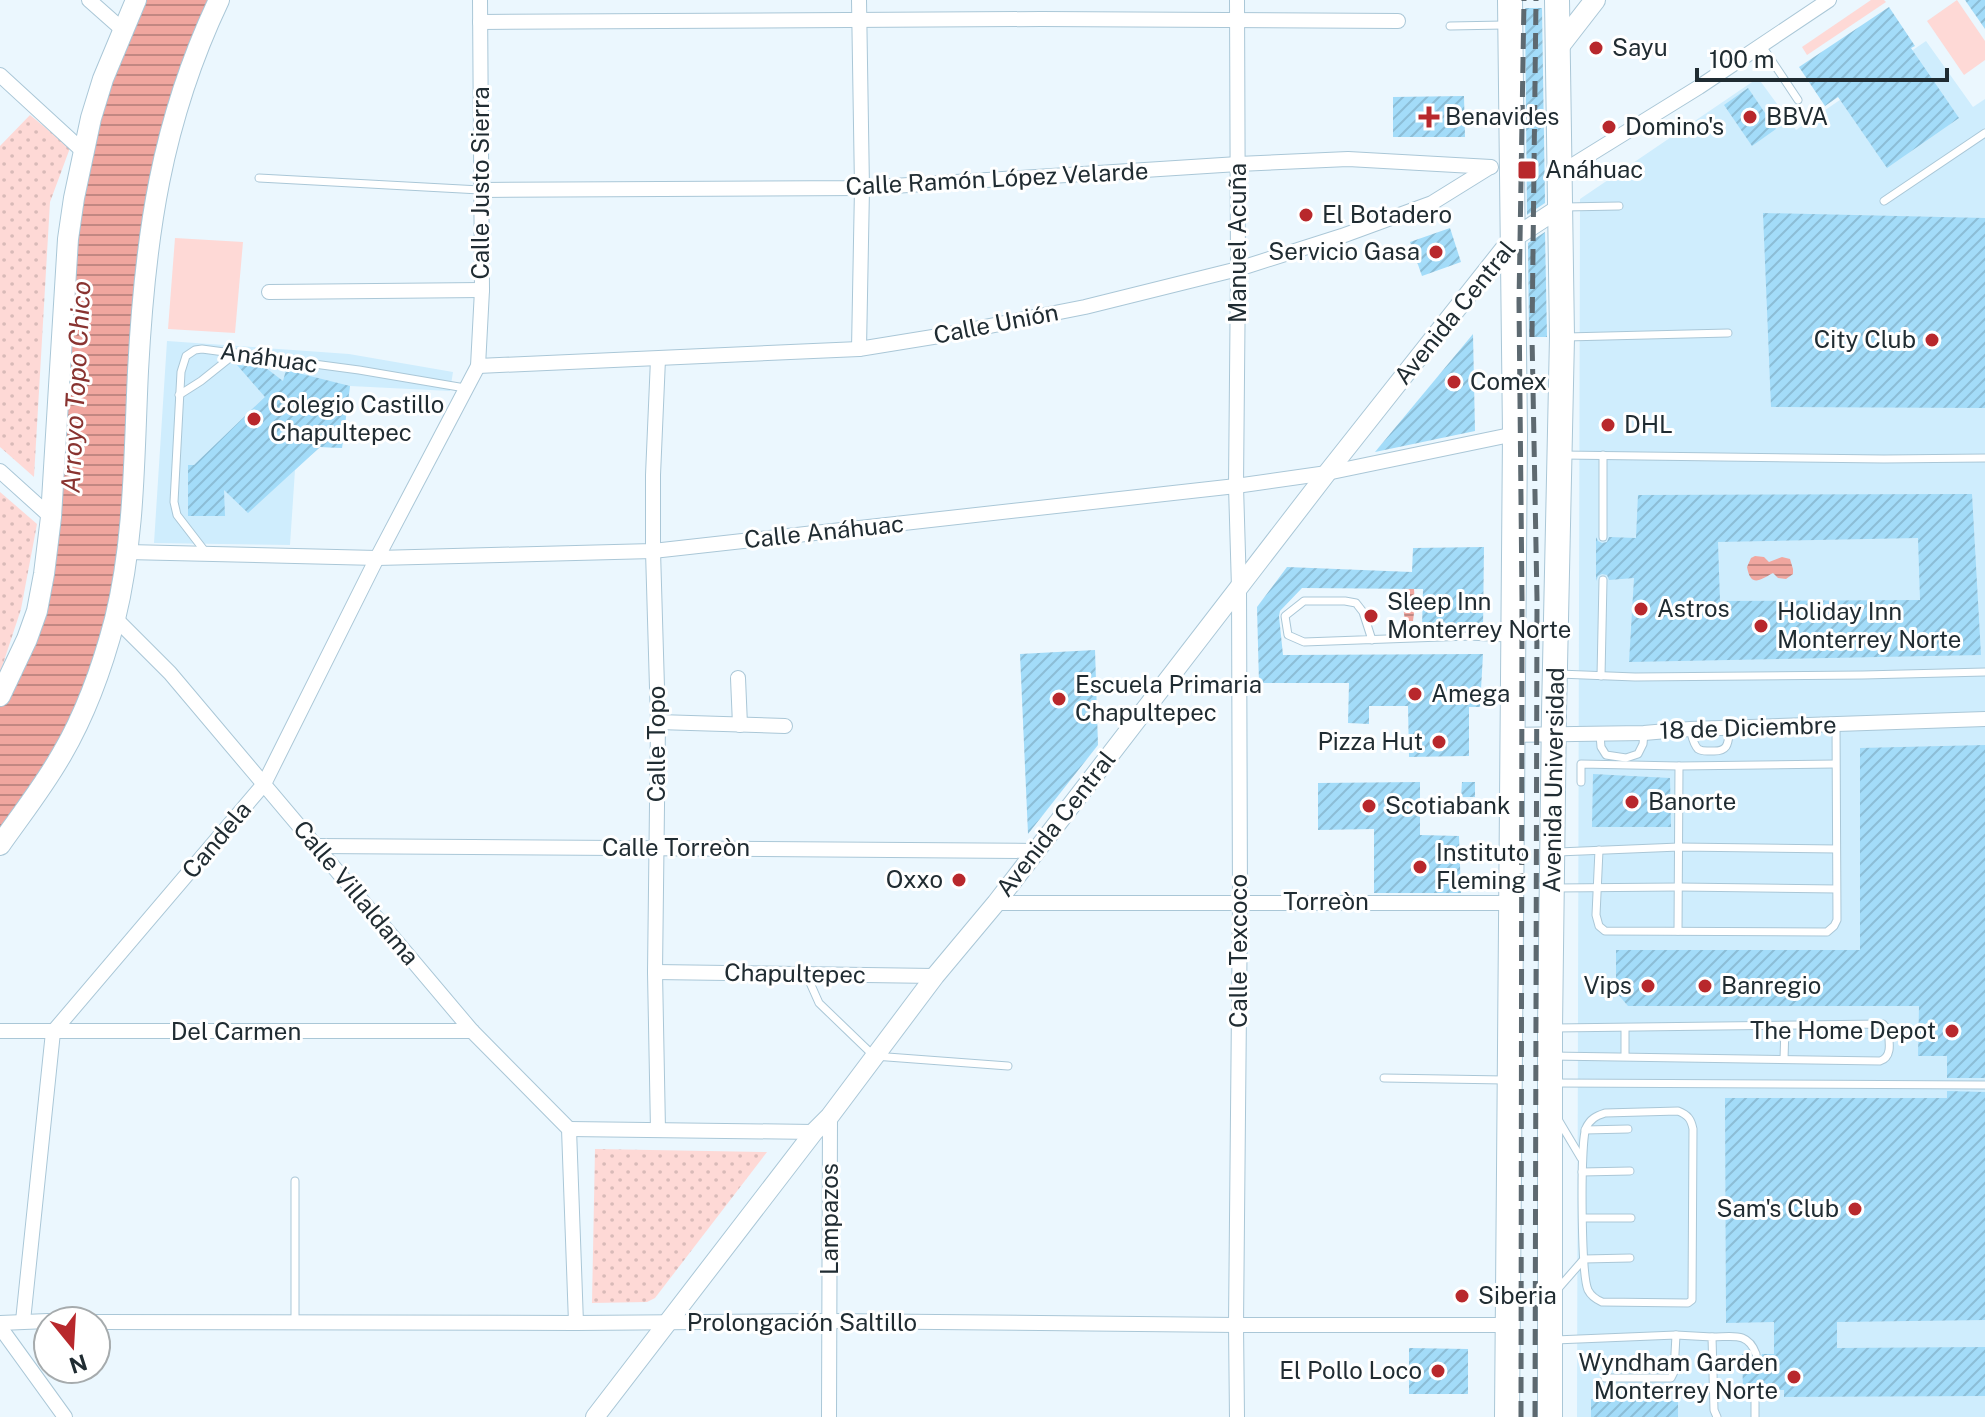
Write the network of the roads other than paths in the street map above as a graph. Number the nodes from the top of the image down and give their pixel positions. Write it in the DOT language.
graph roads {
  1 [pos="89,0"];
  2 [pos="136,0"];
  3 [pos="219,0"];
  4 [pos="480,0"];
  5 [pos="859,0"];
  6 [pos="1237,0"];
  7 [pos="1510,0"];
  8 [pos="1557,0"];
  9 [pos="1595,0"];
  10 [pos="1829,0"];
  11 [pos="860,21"];
  12 [pos="1237,21"];
  13 [pos="1398,21"];
  14 [pos="480,22"];
  15 [pos="1510,25"];
  16 [pos="1450,26"];
  17 [pos="124,31"];
  18 [pos="1762,45"];
  19 [pos="1557,49"];
  20 [pos="0,75"];
  21 [pos="1798,100"];
  22 [pos="1985,133"];
  23 [pos="85,153"];
  24 [pos="1238,164"];
  25 [pos="1501,167"];
  26 [pos="1560,173"];
  27 [pos="259,178"];
  28 [pos="862,188"];
  29 [pos="482,190"];
  30 [pos="1884,201"];
  31 [pos="1619,206"];
  32 [pos="1561,207"];
  33 [pos="1512,239"];
  34 [pos="1238,269"];
  35 [pos="482,290"];
  36 [pos="269,292"];
  37 [pos="1728,333"];
  38 [pos="1562,337"];
  39 [pos="859,349"];
  40 [pos="236,353"];
  41 [pos="658,359"];
  42 [pos="478,366"];
  43 [pos="465,388"];
  44 [pos="179,395"];
  45 [pos="1515,434"];
  46 [pos="1559,455"];
  47 [pos="1603,455"];
  48 [pos="1985,458"];
  49 [pos="0,471"];
  50 [pos="1327,473"];
  51 [pos="1236,486"];
  52 [pos="51,517"];
  53 [pos="1603,537"];
  54 [pos="653,551"];
  55 [pos="127,552"];
  56 [pos="207,554"];
  57 [pos="377,558"];
  58 [pos="1603,580"];
  59 [pos="1239,588"];
  60 [pos="115,618"];
  61 [pos="1513,638"];
  62 [pos="1372,640"];
  63 [pos="1985,672"];
  64 [pos="1555,674"];
  65 [pos="1601,676"];
  66 [pos="738,678"];
  67 [pos="0,696"];
  68 [pos="1985,719"];
  69 [pos="658,722"];
  70 [pos="1836,724"];
  71 [pos="740,725"];
  72 [pos="785,726"];
  73 [pos="1730,728"];
  74 [pos="1690,729"];
  75 [pos="1599,732"];
  76 [pos="1554,733"];
  77 [pos="1644,733"];
  78 [pos="1512,735"];
  79 [pos="1835,764"];
  80 [pos="1679,766"];
  81 [pos="1581,782"];
  82 [pos="264,784"];
  83 [pos="0,845"];
  84 [pos="316,846"];
  85 [pos="1679,847"];
  86 [pos="656,848"];
  87 [pos="1836,849"];
  88 [pos="1599,850"];
  89 [pos="1036,851"];
  90 [pos="1553,852"];
  91 [pos="1597,887"];
  92 [pos="1679,887"];
  93 [pos="1553,888"];
  94 [pos="1836,889"];
  95 [pos="1240,902"];
  96 [pos="996,903"];
  97 [pos="1512,903"];
  98 [pos="1678,931"];
  99 [pos="655,972"];
  100 [pos="806,974"];
  101 [pos="935,976"];
  102 [pos="1785,1026"];
  103 [pos="1550,1028"];
  104 [pos="1625,1028"];
  105 [pos="0,1031"];
  106 [pos="472,1031"];
  107 [pos="53,1032"];
  108 [pos="874,1056"];
  109 [pos="1550,1056"];
  110 [pos="1625,1056"];
  111 [pos="1784,1059"];
  112 [pos="1008,1066"];
  113 [pos="1384,1078"];
  114 [pos="1510,1080"];
  115 [pos="1985,1085"];
  116 [pos="1550,1094"];
  117 [pos="830,1116"];
  118 [pos="569,1129"];
  119 [pos="1628,1129"];
  120 [pos="658,1130"];
  121 [pos="1585,1130"];
  122 [pos="814,1132"];
  123 [pos="1582,1160"];
  124 [pos="1630,1171"];
  125 [pos="1582,1172"];
  126 [pos="295,1181"];
  127 [pos="1583,1218"];
  128 [pos="1631,1218"];
  129 [pos="1630,1258"];
  130 [pos="1584,1259"];
  131 [pos="1549,1299"];
  132 [pos="23,1321"];
  133 [pos="32,1321"];
  134 [pos="829,1321"];
  135 [pos="112,1322"];
  136 [pos="295,1322"];
  137 [pos="576,1323"];
  138 [pos="668,1323"];
  139 [pos="0,1325"];
  140 [pos="1236,1325"];
  141 [pos="1508,1325"];
  142 [pos="1676,1335"];
  143 [pos="1712,1337"];
  144 [pos="1549,1340"];
  145 [pos="1756,1354"];
  146 [pos="1605,1378"];
  147 [pos="1755,1390"];
  148 [pos="65,1417"];
  149 [pos="595,1417"];
  150 [pos="829,1417"];
  151 [pos="1237,1417"];
  152 [pos="1507,1417"];
  153 [pos="1550,1417"];
  154 [pos="1717,1417"];
  155 [pos="1755,1417"];
  1 -- 17 [label="street"];
  2 -- 17 [label="main road"];
  3 -- 55 [label="main road"];
  4 -- 14 [label="street, Calle Justo Sierra"];
  5 -- 11 [label="street"];
  6 -- 12 [label="street, Manuel Acuña"];
  7 -- 15 [label="highway, Avenida Universidad"];
  8 -- 19 [label="highway, Avenida Universidad"];
  9 -- 19 [label="main road"];
  10 -- 18 [label="street"];
  11 -- 12 [label="street"];
  11 -- 14 [label="street"];
  11 -- 28 [label="street"];
  12 -- 13 [label="street"];
  12 -- 24 [label="street, Manuel Acuña"];
  14 -- 29 [label="street, Calle Justo Sierra"];
  15 -- 16 [label="lane"];
  15 -- 25 [label="highway, Avenida Universidad"];
  17 -- 23 [label="main road"];
  18 -- 21 [label="lane"];
  18 -- 26 [label="street"];
  19 -- 26 [label="highway, Avenida Universidad"];
  20 -- 23 [label="street"];
  22 -- 30 [label="lane"];
  23 -- 52 [label="main road"];
  24 -- 25 [label="street, Calle Ramón López Velarde"];
  24 -- 28 [label="street, Calle Ramón López Velarde"];
  24 -- 34 [label="street, Manuel Acuña"];
  25 -- 33 [label="highway, Avenida Universidad"];
  25 -- 34 [label="street, Calle Unión"];
  26 -- 32 [label="highway, Avenida Universidad"];
  27 -- 29 [label="lane"];
  28 -- 29 [label="street, Calle Ramón López Velarde"];
  28 -- 39 [label="street"];
  29 -- 35 [label="street, Calle Justo Sierra"];
  31 -- 32 [label="lane"];
  32 -- 33 [label="street, Avenida Central"];
  32 -- 38 [label="highway, Avenida Universidad"];
  33 -- 45 [label="highway, Avenida Universidad"];
  33 -- 50 [label="street, Avenida Central"];
  34 -- 39 [label="street, Calle Unión"];
  34 -- 51 [label="street, Manuel Acuña"];
  35 -- 36 [label="street"];
  35 -- 42 [label="street, Calle Justo Sierra"];
  37 -- 38 [label="lane"];
  38 -- 46 [label="highway, Avenida Universidad"];
  39 -- 41 [label="street, Calle Unión"];
  40 -- 43 [label="lane, Anáhuac"];
  40 -- 44 [label="lane"];
  40 -- 44 [label="lane, Anáhuac"];
  41 -- 42 [label="street, Calle Unión"];
  41 -- 54 [label="street, Calle Topo"];
  42 -- 43 [label="street, Candela"];
  43 -- 57 [label="street, Candela"];
  44 -- 56 [label="lane, Anáhuac"];
  45 -- 50 [label="street, Calle Anáhuac"];
  45 -- 61 [label="highway, Avenida Universidad"];
  46 -- 47 [label="lane"];
  46 -- 64 [label="highway, Avenida Universidad"];
  47 -- 48 [label="lane"];
  47 -- 53 [label="lane"];
  49 -- 52 [label="street"];
  50 -- 51 [label="street, Calle Anáhuac"];
  50 -- 59 [label="street, Avenida Central"];
  51 -- 54 [label="street, Calle Anáhuac"];
  51 -- 59 [label="street, Calle Texcoco"];
  52 -- 67 [label="main road"];
  54 -- 57 [label="street, Calle Anáhuac"];
  54 -- 69 [label="street, Calle Topo"];
  55 -- 56 [label="street, Calle Anáhuac"];
  55 -- 60 [label="main road"];
  56 -- 57 [label="street, Calle Anáhuac"];
  57 -- 82 [label="street, Candela"];
  58 -- 65 [label="lane"];
  59 -- 89 [label="street, Avenida Central"];
  59 -- 95 [label="street, Calle Texcoco"];
  60 -- 82 [label="street, Calle Villaldama"];
  60 -- 83 [label="main road"];
  61 -- 62 [label="lane"];
  61 -- 78 [label="highway, Avenida Universidad"];
  62 -- 62 [label="lane"];
  63 -- 65 [label="lane"];
  64 -- 65 [label="lane"];
  64 -- 76 [label="highway, Avenida Universidad"];
  66 -- 71 [label="street"];
  68 -- 70 [label="street, 18 de Diciembre"];
  69 -- 71 [label="street"];
  69 -- 86 [label="street, Calle Topo"];
  70 -- 73 [label="street, 18 de Diciembre"];
  70 -- 79 [label="lane"];
  71 -- 72 [label="street"];
  73 -- 74 [label="street, 18 de Diciembre"];
  73 -- 74 [label="lane"];
  74 -- 77 [label="street, 18 de Diciembre"];
  75 -- 76 [label="street, 18 de Diciembre"];
  75 -- 77 [label="street, 18 de Diciembre"];
  75 -- 77 [label="lane"];
  76 -- 78 [label="street, 18 de Diciembre"];
  76 -- 90 [label="highway, Avenida Universidad"];
  78 -- 97 [label="highway, Avenida Universidad"];
  79 -- 80 [label="lane"];
  79 -- 87 [label="lane"];
  80 -- 81 [label="lane"];
  80 -- 85 [label="lane"];
  82 -- 84 [label="street, Calle Villaldama"];
  82 -- 107 [label="street, Candela"];
  84 -- 86 [label="street, Calle Torreòn"];
  84 -- 106 [label="street, Calle Villaldama"];
  85 -- 87 [label="lane"];
  85 -- 88 [label="lane"];
  85 -- 92 [label="lane"];
  86 -- 89 [label="street, Calle Torreòn"];
  86 -- 99 [label="street, Calle Topo"];
  87 -- 94 [label="lane"];
  88 -- 90 [label="lane"];
  88 -- 91 [label="lane"];
  89 -- 96 [label="street, Avenida Central"];
  90 -- 93 [label="highway, Avenida Universidad"];
  91 -- 92 [label="lane"];
  91 -- 93 [label="lane"];
  91 -- 98 [label="lane"];
  92 -- 94 [label="lane"];
  92 -- 98 [label="lane"];
  93 -- 103 [label="highway, Avenida Universidad"];
  94 -- 98 [label="lane"];
  95 -- 96 [label="street, Torreòn"];
  95 -- 97 [label="street, Torreòn"];
  95 -- 140 [label="street, Calle Texcoco"];
  96 -- 101 [label="street, Avenida Central"];
  97 -- 114 [label="highway, Avenida Universidad"];
  99 -- 100 [label="street, Chapultepec"];
  99 -- 120 [label="street, Calle Topo"];
  100 -- 101 [label="street, Chapultepec"];
  100 -- 108 [label="lane"];
  101 -- 108 [label="street, Avenida Central"];
  102 -- 104 [label="lane"];
  102 -- 111 [label="lane"];
  102 -- 111 [label="lane"];
  103 -- 104 [label="lane"];
  103 -- 109 [label="highway, Avenida Universidad"];
  104 -- 110 [label="lane"];
  105 -- 107 [label="street, Del Carmen"];
  106 -- 107 [label="street, Del Carmen"];
  106 -- 118 [label="street, Calle Villaldama"];
  107 -- 132 [label="street"];
  108 -- 112 [label="lane"];
  108 -- 117 [label="street, Avenida Central"];
  109 -- 110 [label="lane"];
  109 -- 116 [label="highway, Avenida Universidad"];
  110 -- 111 [label="lane"];
  113 -- 114 [label="lane"];
  114 -- 141 [label="highway, Avenida Universidad"];
  115 -- 116 [label="lane"];
  116 -- 123 [label="lane"];
  116 -- 131 [label="highway, Avenida Universidad"];
  117 -- 122 [label="street, Avenida Central"];
  117 -- 134 [label="street, Lampazos"];
  118 -- 120 [label="street"];
  118 -- 137 [label="street"];
  119 -- 121 [label="lane"];
  120 -- 122 [label="street"];
  121 -- 123 [label="lane"];
  121 -- 130 [label="lane"];
  122 -- 138 [label="street, Avenida Central"];
  123 -- 125 [label="lane"];
  124 -- 125 [label="lane"];
  125 -- 127 [label="lane"];
  126 -- 136 [label="lane"];
  127 -- 128 [label="lane"];
  127 -- 130 [label="lane"];
  129 -- 130 [label="lane"];
  130 -- 131 [label="lane"];
  131 -- 144 [label="highway, Avenida Universidad"];
  132 -- 133 [label="street"];
  132 -- 139 [label="street"];
  134 -- 138 [label="street, Prolongación Saltillo"];
  134 -- 140 [label="street, Prolongación Saltillo"];
  134 -- 150 [label="street, Lampazos"];
  135 -- 136 [label="street, Prolongación Saltillo"];
  136 -- 137 [label="street, Prolongación Saltillo"];
  137 -- 138 [label="street, Prolongación Saltillo"];
  138 -- 149 [label="street, Avenida Central"];
  139 -- 148 [label="street"];
  140 -- 141 [label="street, Prolongación Saltillo"];
  140 -- 151 [label="street, Calle Texcoco"];
  141 -- 152 [label="highway, Avenida Universidad"];
  142 -- 143 [label="lane"];
  142 -- 144 [label="lane"];
  142 -- 146 [label="lane"];
  143 -- 145 [label="lane"];
  143 -- 154 [label="lane"];
  144 -- 153 [label="highway, Avenida Universidad"];
  147 -- 155 [label="lane"];
}
